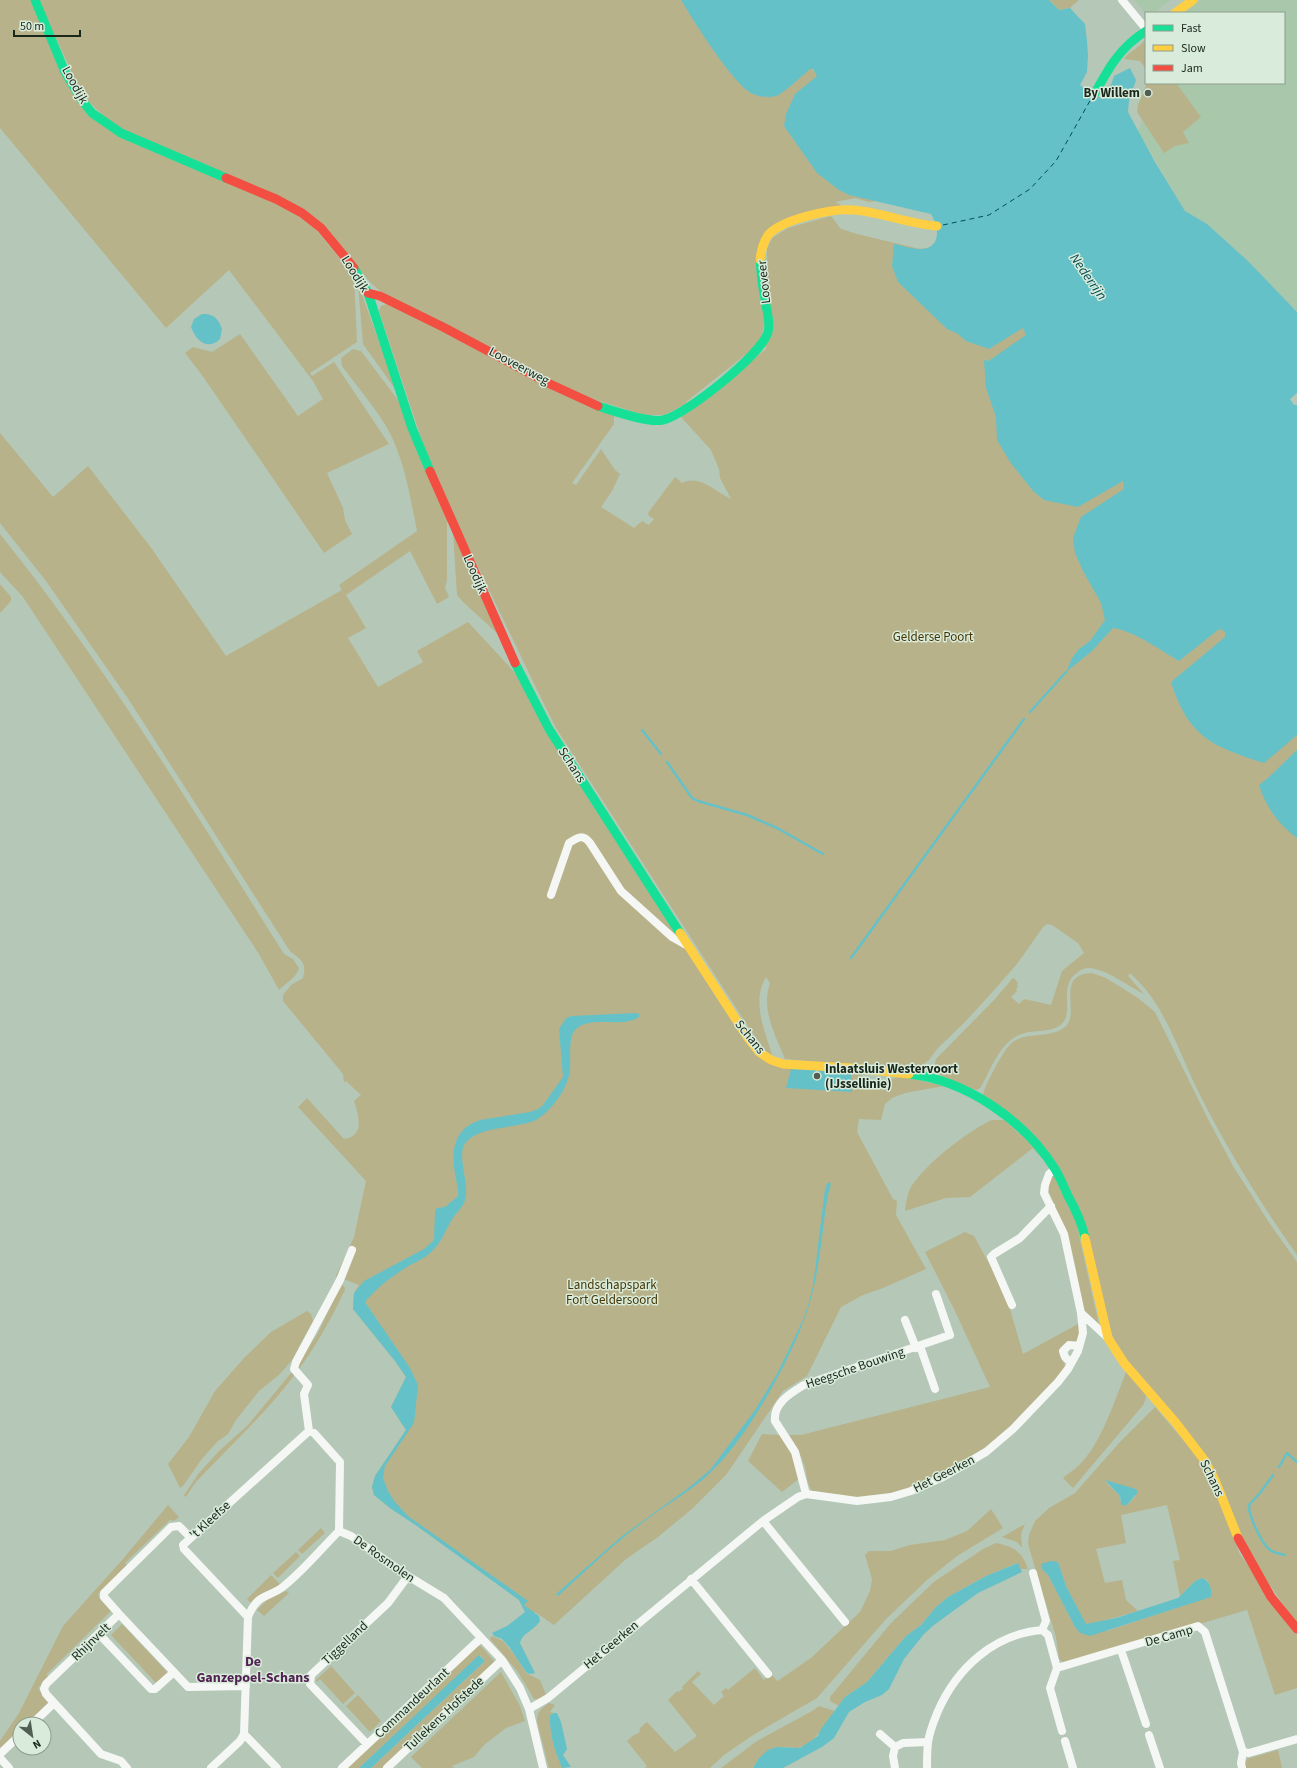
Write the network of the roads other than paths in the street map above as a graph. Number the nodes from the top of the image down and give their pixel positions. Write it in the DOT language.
graph roads {
  1 [pos="35,0"];
  2 [pos="1122,0"];
  3 [pos="1193,0"];
  4 [pos="1176,12"];
  5 [pos="1145,29"];
  6 [pos="1145,31"];
  7 [pos="1094,95"];
  8 [pos="937,226"];
  9 [pos="368,293"];
  10 [pos="674,416"];
  11 [pos="524,682"];
  12 [pos="551,895"];
  13 [pos="689,946"];
  14 [pos="1055,1169"];
  15 [pos="1051,1206"];
  16 [pos="352,1250"];
  17 [pos="936,1294"];
  18 [pos="1012,1305"];
  19 [pos="1081,1313"];
  20 [pos="906,1320"];
  21 [pos="1108,1338"];
  22 [pos="1080,1346"];
  23 [pos="918,1347"];
  24 [pos="1071,1363"];
  25 [pos="935,1390"];
  26 [pos="309,1431"];
  27 [pos="806,1494"];
  28 [pos="763,1521"];
  29 [pos="339,1531"];
  30 [pos="190,1537"];
  31 [pos="1033,1573"];
  32 [pos="408,1576"];
  33 [pos="692,1579"];
  34 [pos="119,1614"];
  35 [pos="248,1617"];
  36 [pos="845,1622"];
  37 [pos="1297,1629"];
  38 [pos="1042,1630"];
  39 [pos="99,1634"];
  40 [pos="481,1638"];
  41 [pos="1121,1650"];
  42 [pos="502,1660"];
  43 [pos="1057,1668"];
  44 [pos="174,1672"];
  45 [pos="768,1674"];
  46 [pos="246,1686"];
  47 [pos="54,1703"];
  48 [pos="529,1709"];
  49 [pos="40,1716"];
  50 [pos="1146,1724"];
  51 [pos="1062,1732"];
  52 [pos="244,1734"];
  53 [pos="880,1734"];
  54 [pos="1149,1735"];
  55 [pos="1297,1739"];
  56 [pos="1065,1741"];
  57 [pos="928,1742"];
  58 [pos="12,1743"];
  59 [pos="367,1744"];
  60 [pos="895,1747"];
  61 [pos="1243,1752"];
  62 [pos="0,1754"];
  63 [pos="0,1758"];
  64 [pos="9,1768"];
  65 [pos="127,1768"];
  66 [pos="211,1768"];
  67 [pos="277,1768"];
  68 [pos="342,1768"];
  69 [pos="387,1768"];
  70 [pos="543,1768"];
  71 [pos="895,1768"];
  72 [pos="927,1768"];
  73 [pos="1073,1768"];
  74 [pos="1160,1768"];
  75 [pos="1242,1768"];
  1 -- 9 [label="street, Loodijk"];
  2 -- 5 [label="street"];
  3 -- 4 [label="street"];
  6 -- 7 [label="street"];
  8 -- 10 [label="street, Looveer"];
  9 -- 10 [label="street, Looveerweg"];
  9 -- 11 [label="street, Loodijk"];
  11 -- 13 [label="street, Schans"];
  12 -- 13 [label="street, Schans"];
  13 -- 14 [label="street, Schans"];
  14 -- 15 [label="street"];
  14 -- 21 [label="street, Schans"];
  15 -- 18 [label="street"];
  15 -- 19 [label="street"];
  16 -- 26 [label="street"];
  17 -- 23 [label="street, Heegsche Bouwing"];
  19 -- 21 [label="street, Schans"];
  19 -- 22 [label="street, Het Geerken"];
  20 -- 23 [label="street, Heegsche Bouwing"];
  21 -- 37 [label="street, Schans"];
  22 -- 24 [label="street, Het Geerken"];
  22 -- 24 [label="street"];
  23 -- 25 [label="street, Heegsche Bouwing"];
  23 -- 27 [label="street, Heegsche Bouwing"];
  24 -- 27 [label="street, Het Geerken"];
  26 -- 29 [label="street"];
  26 -- 30 [label="street, 't Kleefse"];
  27 -- 28 [label="street, Het Geerken"];
  28 -- 33 [label="street, Het Geerken"];
  28 -- 36 [label="street"];
  29 -- 32 [label="street, De Rosmolen"];
  29 -- 35 [label="street, De Rosmolen"];
  30 -- 34 [label="street, Rhijnvelt"];
  30 -- 35 [label="street, 't Kleefse"];
  31 -- 38 [label="street"];
  32 -- 40 [label="street, De Rosmolen"];
  32 -- 59 [label="street, Tiggelland"];
  33 -- 45 [label="street"];
  33 -- 48 [label="street, Het Geerken"];
  34 -- 39 [label="street, Rhijnvelt"];
  34 -- 44 [label="street"];
  35 -- 46 [label="street"];
  38 -- 43 [label="street"];
  38 -- 57 [label="street"];
  39 -- 44 [label="street"];
  39 -- 47 [label="street, Rhijnvelt"];
  40 -- 42 [label="street, De Rosmolen"];
  40 -- 59 [label="street, Commandeurlant"];
  41 -- 43 [label="street, De Camp"];
  41 -- 50 [label="street"];
  41 -- 61 [label="street, De Camp"];
  42 -- 48 [label="street, De Rosmolen"];
  42 -- 69 [label="street, Tullekens Hofstede"];
  43 -- 51 [label="street"];
  44 -- 46 [label="street"];
  46 -- 52 [label="street"];
  47 -- 49 [label="street"];
  47 -- 65 [label="street, Rhijnvelt"];
  48 -- 70 [label="street, De Rosmolen"];
  52 -- 66 [label="street"];
  52 -- 67 [label="street"];
  53 -- 60 [label="street"];
  54 -- 74 [label="street"];
  55 -- 61 [label="street"];
  56 -- 73 [label="street"];
  57 -- 60 [label="street"];
  57 -- 72 [label="street"];
  58 -- 62 [label="street"];
  59 -- 68 [label="street, Commandeurlant"];
  60 -- 71 [label="street"];
  61 -- 75 [label="street, De Camp"];
  63 -- 64 [label="street"];
}
